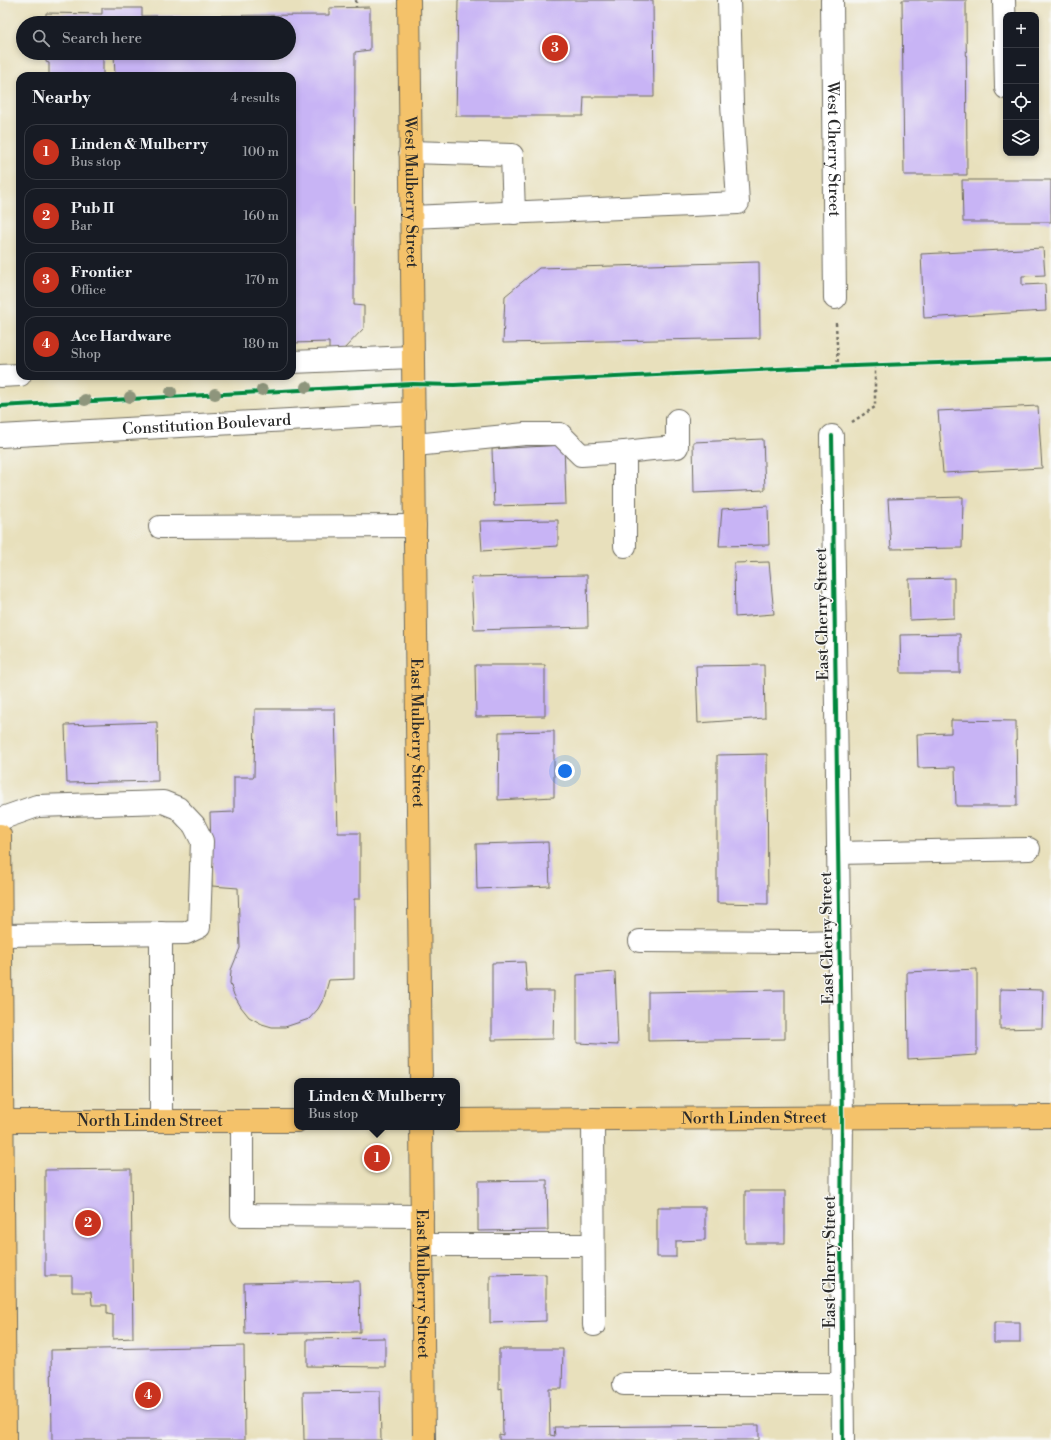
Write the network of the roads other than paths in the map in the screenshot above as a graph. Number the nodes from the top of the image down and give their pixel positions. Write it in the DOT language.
graph roads {
  1 [pos="409,0"];
  2 [pos="729,0"];
  3 [pos="832,0"];
  4 [pos="1004,0"];
  5 [pos="1006,84"];
  6 [pos="410,152"];
  7 [pos="514,213"];
  8 [pos="411,217"];
  9 [pos="835,298"];
  10 [pos="412,357"];
  11 [pos="296,362"];
  12 [pos="16,375"];
  13 [pos="0,376"];
  14 [pos="413,384"];
  15 [pos="414,413"];
  16 [pos="677,420"];
  17 [pos="0,436"];
  18 [pos="832,436"];
  19 [pos="415,445"];
  20 [pos="625,452"];
  21 [pos="415,526"];
  22 [pos="160,527"];
  23 [pos="625,546"];
  24 [pos="0,819"];
  25 [pos="0,835"];
  26 [pos="1029,849"];
  27 [pos="838,853"];
  28 [pos="161,933"];
  29 [pos="1,935"];
  30 [pos="640,941"];
  31 [pos="839,941"];
  32 [pos="420,1078"];
  33 [pos="1051,1116"];
  34 [pos="842,1117"];
  35 [pos="593,1119"];
  36 [pos="460,1120"];
  37 [pos="1,1121"];
  38 [pos="161,1121"];
  39 [pos="242,1121"];
  40 [pos="294,1121"];
  41 [pos="421,1130"];
  42 [pos="422,1216"];
  43 [pos="422,1245"];
  44 [pos="593,1245"];
  45 [pos="594,1325"];
  46 [pos="2,1330"];
  47 [pos="624,1384"];
  48 [pos="843,1384"];
  49 [pos="2,1400"];
  50 [pos="5,1440"];
  51 [pos="424,1440"];
  52 [pos="843,1440"];
  1 -- 6 [label="main road, West Mulberry Street"];
  2 -- 7 [label="street"];
  3 -- 9 [label="street, West Cherry Street"];
  4 -- 5 [label="street"];
  6 -- 7 [label="street"];
  6 -- 8 [label="main road, West Mulberry Street"];
  7 -- 8 [label="street"];
  8 -- 10 [label="main road, West Mulberry Street"];
  10 -- 11 [label="street"];
  10 -- 14 [label="main road, West Mulberry Street"];
  12 -- 13 [label="street"];
  14 -- 15 [label="main road, East Mulberry Street"];
  15 -- 17 [label="street, Constitution Boulevard"];
  15 -- 19 [label="main road, East Mulberry Street"];
  16 -- 20 [label="street"];
  18 -- 27 [label="street, East Cherry Street"];
  19 -- 20 [label="street"];
  19 -- 21 [label="main road, East Mulberry Street"];
  20 -- 23 [label="street"];
  21 -- 22 [label="street"];
  21 -- 32 [label="main road, East Mulberry Street"];
  24 -- 28 [label="street"];
  25 -- 29 [label="main road"];
  26 -- 27 [label="street"];
  27 -- 31 [label="street, East Cherry Street"];
  28 -- 29 [label="street"];
  28 -- 38 [label="street"];
  29 -- 37 [label="main road"];
  30 -- 31 [label="street"];
  31 -- 34 [label="street, East Cherry Street"];
  33 -- 34 [label="main road, North Linden Street"];
  34 -- 35 [label="main road, North Linden Street"];
  34 -- 48 [label="street, East Cherry Street"];
  35 -- 36 [label="main road, North Linden Street"];
  35 -- 44 [label="street"];
  37 -- 38 [label="main road, North Linden Street"];
  37 -- 46 [label="main road"];
  38 -- 39 [label="main road, North Linden Street"];
  39 -- 40 [label="main road, North Linden Street"];
  39 -- 42 [label="street"];
  41 -- 42 [label="main road, East Mulberry Street"];
  42 -- 43 [label="main road, East Mulberry Street"];
  43 -- 44 [label="street"];
  43 -- 51 [label="main road, East Mulberry Street"];
  44 -- 45 [label="street"];
  46 -- 49 [label="main road"];
  47 -- 48 [label="street"];
  48 -- 52 [label="street, East Cherry Street"];
  49 -- 50 [label="main road"];
}
